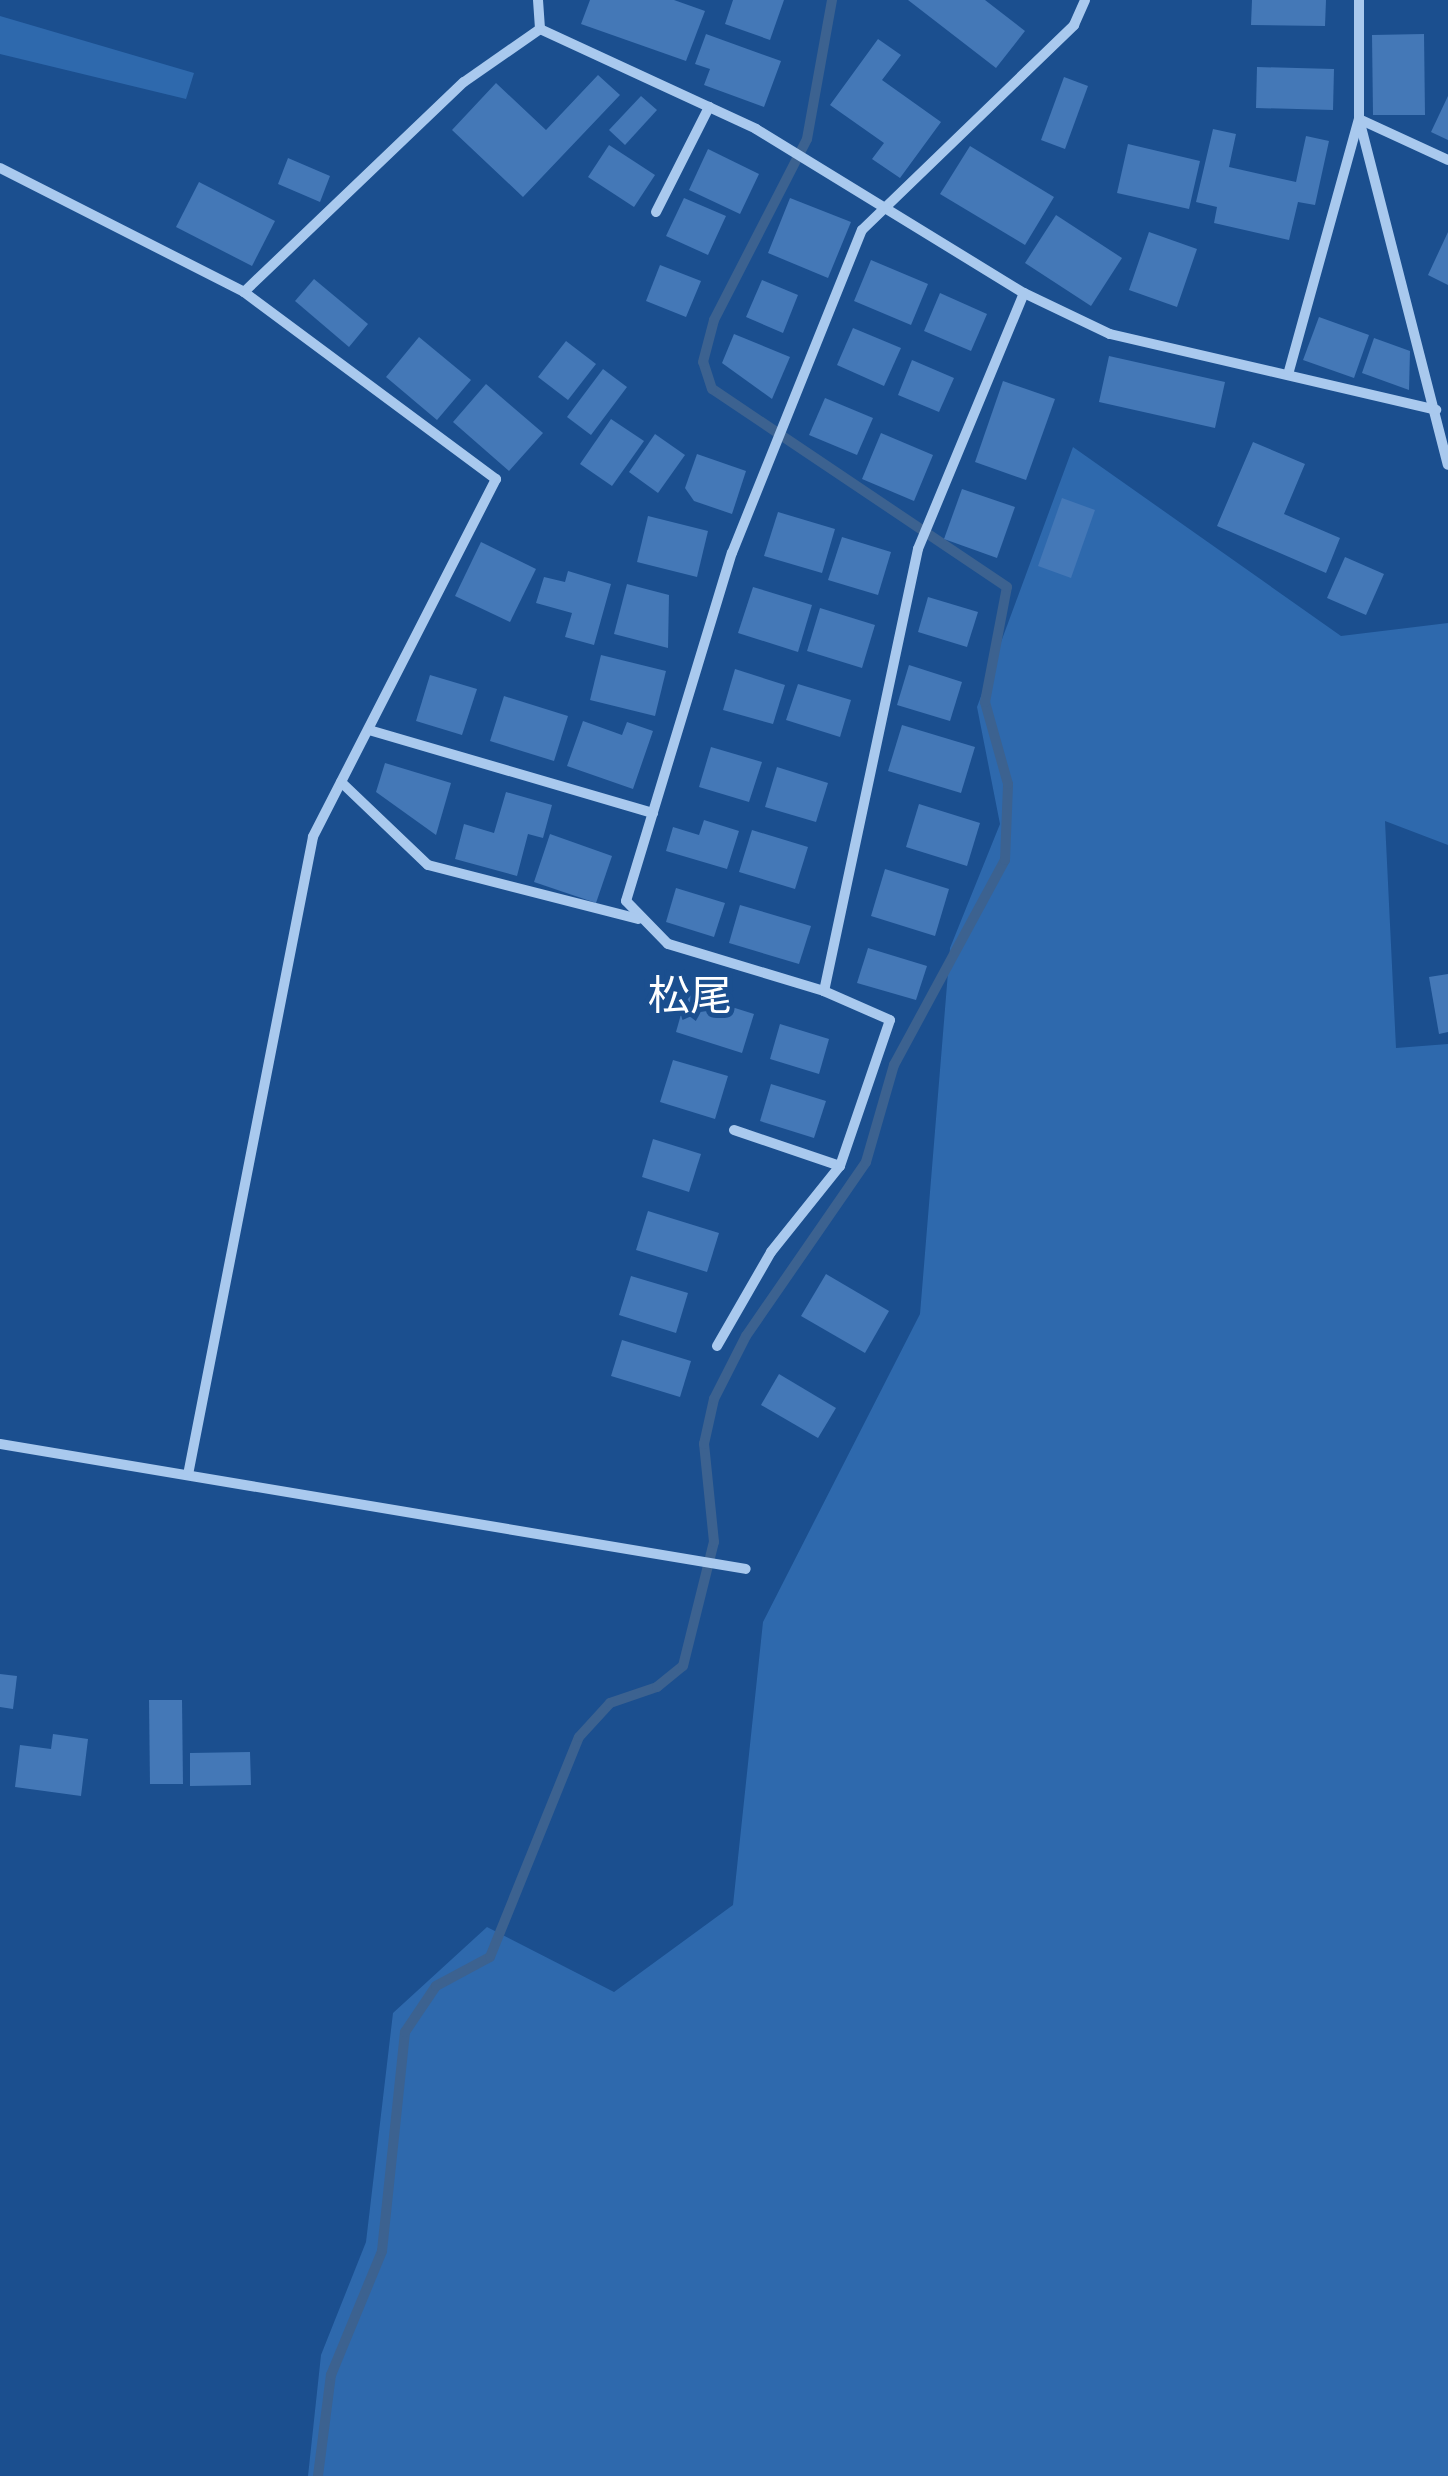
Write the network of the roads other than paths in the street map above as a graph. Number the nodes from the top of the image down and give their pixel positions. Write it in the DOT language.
graph roads {
  1 [pos="538,0"];
  2 [pos="1085,0"];
  3 [pos="1359,0"];
  4 [pos="540,29"];
  5 [pos="709,107"];
  6 [pos="1359,120"];
  7 [pos="1448,160"];
  8 [pos="0,168"];
  9 [pos="880,206"];
  10 [pos="656,212"];
  11 [pos="244,292"];
  12 [pos="1024,293"];
  13 [pos="1288,370"];
  14 [pos="1436,410"];
  15 [pos="1448,465"];
  16 [pos="369,730"];
  17 [pos="341,782"];
  18 [pos="653,813"];
  19 [pos="638,919"];
  20 [pos="824,991"];
  21 [pos="734,1130"];
  22 [pos="840,1166"];
  23 [pos="716,1346"];
  24 [pos="0,1444"];
  25 [pos="188,1476"];
  26 [pos="746,1569"];
  1 -- 4 [label="street"];
  2 -- 9 [label="street"];
  3 -- 6 [label="street"];
  4 -- 5 [label="street"];
  4 -- 11 [label="street"];
  5 -- 9 [label="street"];
  5 -- 10 [label="street"];
  6 -- 7 [label="street"];
  6 -- 13 [label="street"];
  6 -- 14 [label="street"];
  8 -- 11 [label="street"];
  9 -- 12 [label="street"];
  9 -- 18 [label="street"];
  11 -- 16 [label="street"];
  12 -- 13 [label="street"];
  12 -- 20 [label="street"];
  13 -- 14 [label="street"];
  14 -- 15 [label="street"];
  16 -- 17 [label="street"];
  16 -- 18 [label="street"];
  17 -- 19 [label="street"];
  17 -- 25 [label="street"];
  18 -- 19 [label="street"];
  19 -- 20 [label="street"];
  20 -- 22 [label="street"];
  21 -- 22 [label="street"];
  22 -- 23 [label="street"];
  24 -- 25 [label="street"];
  25 -- 26 [label="street"];
}
